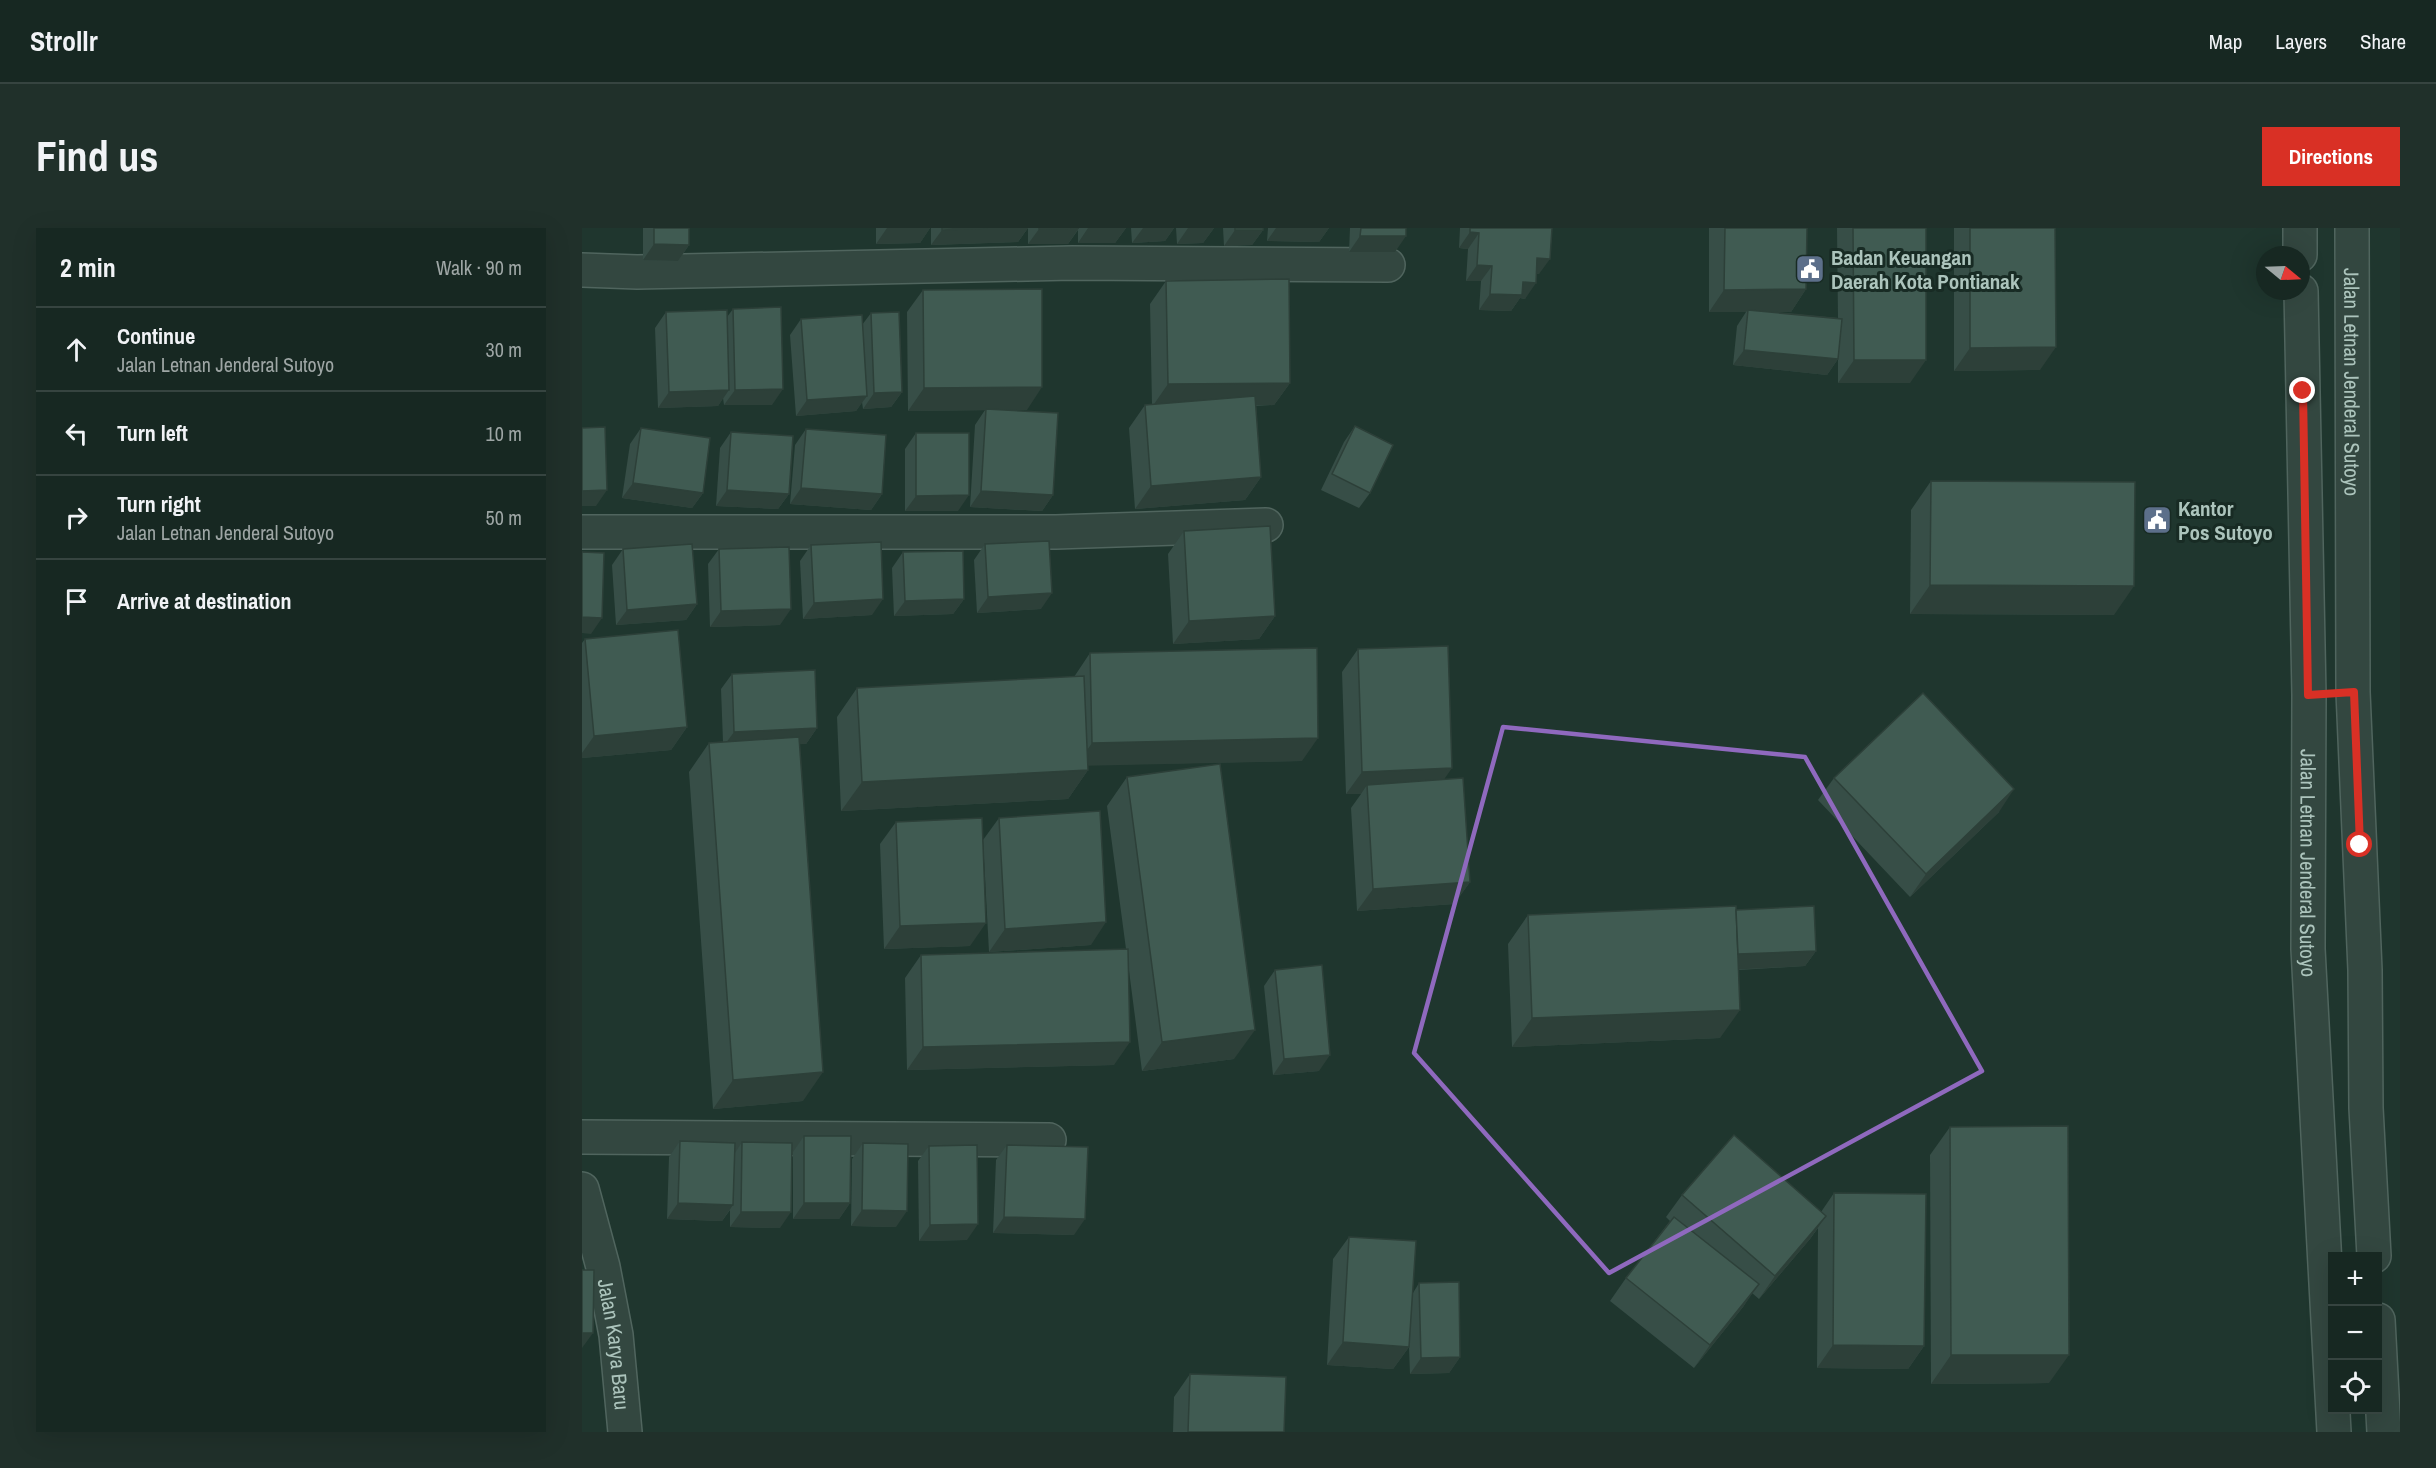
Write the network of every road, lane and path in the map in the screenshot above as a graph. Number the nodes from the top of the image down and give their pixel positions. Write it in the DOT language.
graph roads {
  1 [pos="2300,228"];
  2 [pos="2352,228"];
  3 [pos="2300,246"];
  4 [pos="1388,265"];
  5 [pos="582,270"];
  6 [pos="2301,300"];
  7 [pos="1266,525"];
  8 [pos="582,532"];
  9 [pos="2354,692"];
  10 [pos="2308,695"];
  11 [pos="582,1137"];
  12 [pos="1049,1140"];
  13 [pos="582,1189"];
  14 [pos="2374,1252"];
  15 [pos="2382,1332"];
  16 [pos="2390,1357"];
  17 [pos="624,1432"];
  18 [pos="2334,1432"];
  19 [pos="2384,1432"];
  1 -- 3 [label="street"];
  2 -- 9 [label="street, Jalan Letnan Jenderal Sutoyo"];
  4 -- 5 [label="street"];
  6 -- 10 [label="street, Jalan Letnan Jenderal Sutoyo"];
  7 -- 8 [label="street"];
  9 -- 10 [label="street"];
  9 -- 14 [label="street, Jalan Letnan Jenderal Sutoyo"];
  10 -- 18 [label="street, Jalan Letnan Jenderal Sutoyo"];
  11 -- 12 [label="street"];
  13 -- 17 [label="street, Jalan Karya Baru"];
  15 -- 16 [label="street"];
  16 -- 19 [label="street"];
}
